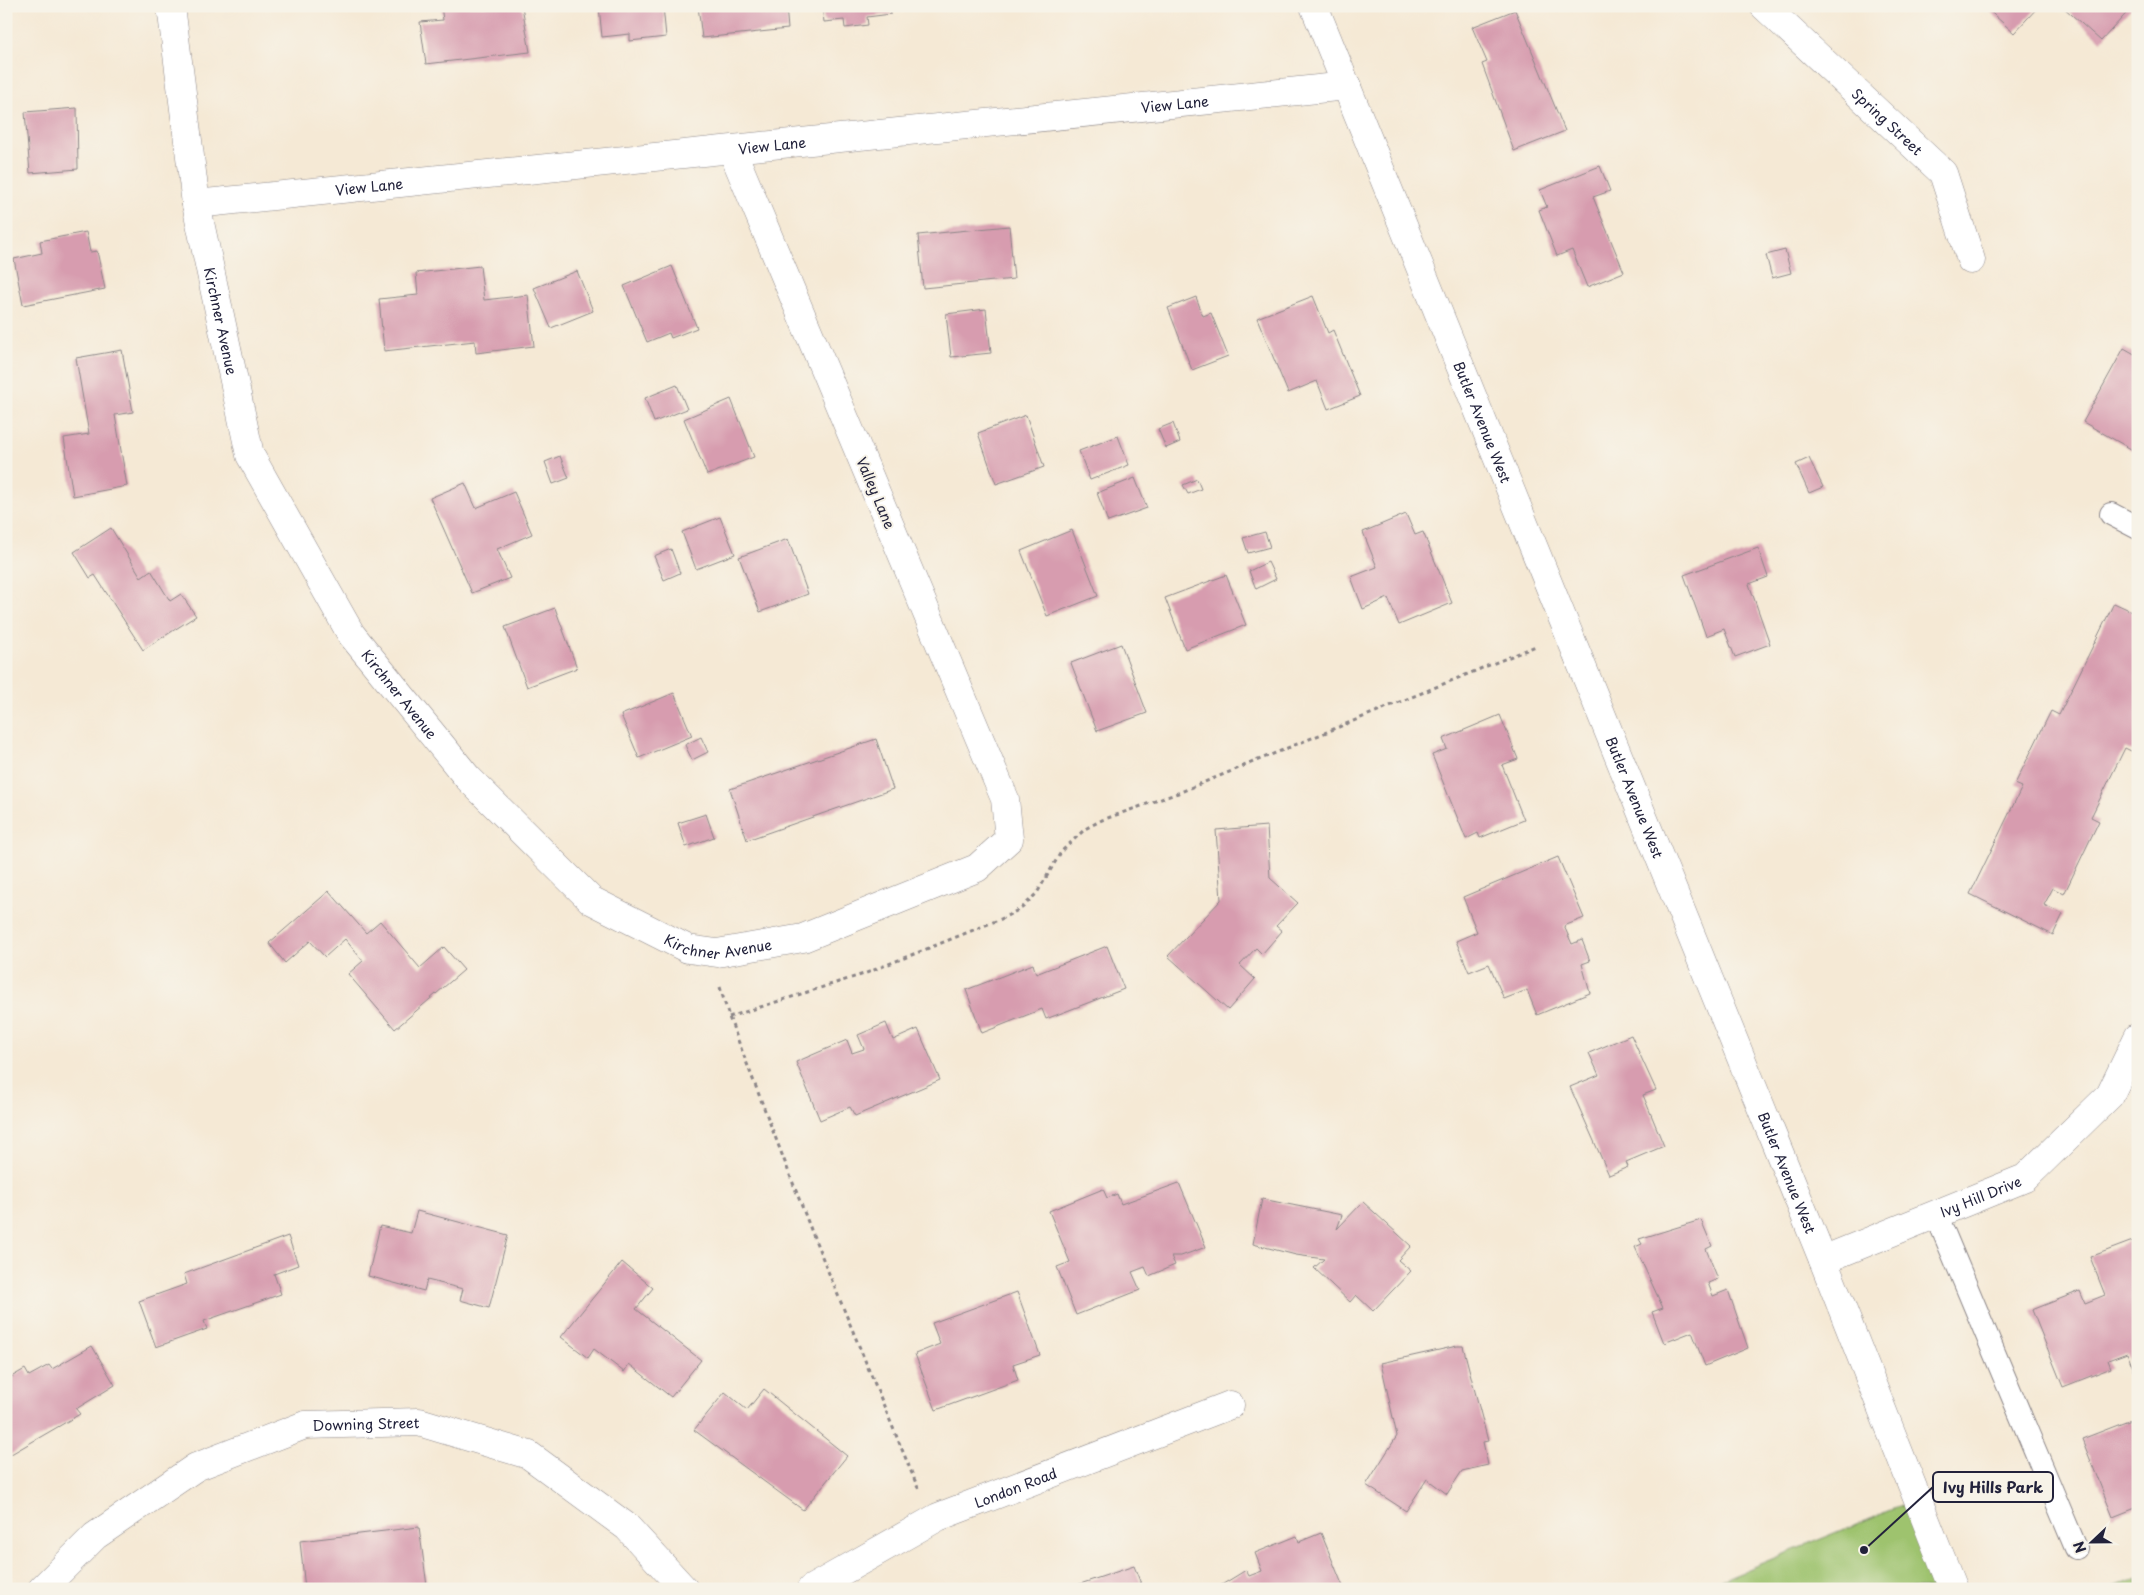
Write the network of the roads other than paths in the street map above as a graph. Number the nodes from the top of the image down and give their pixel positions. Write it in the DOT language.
graph roads {
  1 [pos="171,6"];
  2 [pos="1314,6"];
  3 [pos="1764,6"];
  4 [pos="1347,86"];
  5 [pos="732,150"];
  6 [pos="196,204"];
  7 [pos="1970,260"];
  8 [pos="2111,514"];
  9 [pos="2138,528"];
  10 [pos="1009,839"];
  11 [pos="2138,1037"];
  12 [pos="1936,1214"];
  13 [pos="1823,1260"];
  14 [pos="1230,1406"];
  15 [pos="2076,1548"];
  16 [pos="42,1589"];
  17 [pos="684,1589"];
  18 [pos="811,1589"];
  19 [pos="1953,1589"];
  1 -- 6 [label="street, Kirchner Avenue"];
  2 -- 4 [label="street, Butler Avenue West"];
  3 -- 7 [label="street, Spring Street"];
  4 -- 5 [label="street, View Lane"];
  4 -- 13 [label="street, Butler Avenue West"];
  5 -- 6 [label="street, View Lane"];
  5 -- 10 [label="street, Valley Lane"];
  6 -- 10 [label="street, Kirchner Avenue"];
  8 -- 9 [label="lane"];
  11 -- 12 [label="street, Ivy Hill Drive"];
  12 -- 13 [label="street, Ivy Hill Drive"];
  12 -- 15 [label="lane"];
  13 -- 19 [label="street, Butler Avenue West"];
  14 -- 18 [label="street, London Road"];
  16 -- 17 [label="street, Downing Street"];
}
